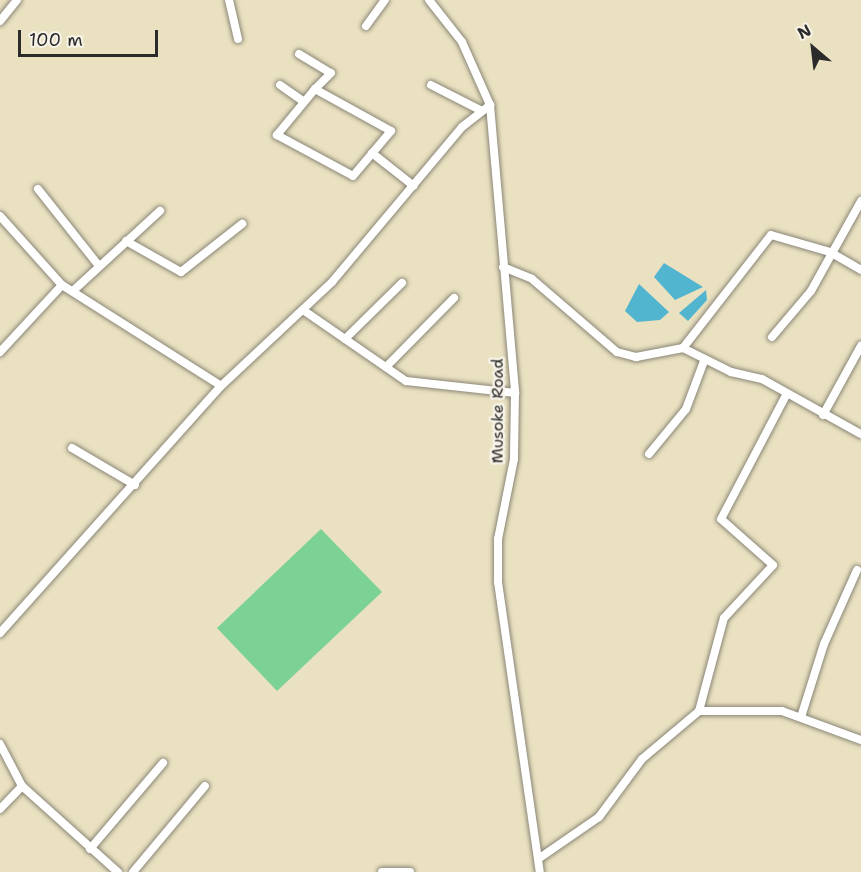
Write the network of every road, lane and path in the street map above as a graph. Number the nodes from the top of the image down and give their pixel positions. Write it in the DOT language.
graph roads {
  1 [pos="17,0"];
  2 [pos="229,0"];
  3 [pos="385,0"];
  4 [pos="429,0"];
  5 [pos="0,21"];
  6 [pos="366,26"];
  7 [pos="238,39"];
  8 [pos="299,54"];
  9 [pos="280,85"];
  10 [pos="431,85"];
  11 [pos="315,89"];
  12 [pos="304,102"];
  13 [pos="490,105"];
  14 [pos="482,111"];
  15 [pos="372,153"];
  16 [pos="414,186"];
  17 [pos="38,189"];
  18 [pos="861,201"];
  19 [pos="160,211"];
  20 [pos="0,216"];
  21 [pos="242,224"];
  22 [pos="126,241"];
  23 [pos="830,252"];
  24 [pos="99,266"];
  25 [pos="504,267"];
  26 [pos="861,270"];
  27 [pos="402,284"];
  28 [pos="62,285"];
  29 [pos="74,290"];
  30 [pos="454,298"];
  31 [pos="303,310"];
  32 [pos="772,337"];
  33 [pos="345,339"];
  34 [pos="861,346"];
  35 [pos="683,348"];
  36 [pos="0,352"];
  37 [pos="704,361"];
  38 [pos="386,367"];
  39 [pos="220,386"];
  40 [pos="515,393"];
  41 [pos="786,394"];
  42 [pos="823,416"];
  43 [pos="861,434"];
  44 [pos="72,448"];
  45 [pos="649,454"];
  46 [pos="135,485"];
  47 [pos="857,570"];
  48 [pos="0,633"];
  49 [pos="699,711"];
  50 [pos="801,717"];
  51 [pos="861,740"];
  52 [pos="0,744"];
  53 [pos="164,763"];
  54 [pos="22,786"];
  55 [pos="204,786"];
  56 [pos="0,808"];
  57 [pos="90,849"];
  58 [pos="542,857"];
  59 [pos="118,872"];
  60 [pos="133,872"];
  61 [pos="382,872"];
  62 [pos="410,872"];
  63 [pos="540,872"];
  1 -- 5 [label="street"];
  2 -- 7 [label="street"];
  3 -- 6 [label="street"];
  4 -- 13 [label="street, Musoke Road"];
  8 -- 11 [label="street"];
  9 -- 12 [label="street"];
  10 -- 14 [label="street"];
  11 -- 12 [label="street"];
  11 -- 15 [label="street"];
  12 -- 15 [label="street"];
  13 -- 14 [label="street"];
  13 -- 25 [label="street, Musoke Road"];
  14 -- 16 [label="street"];
  15 -- 16 [label="street"];
  16 -- 31 [label="street"];
  17 -- 24 [label="street"];
  18 -- 23 [label="street"];
  19 -- 22 [label="street"];
  20 -- 28 [label="street"];
  21 -- 22 [label="street"];
  22 -- 24 [label="street"];
  23 -- 26 [label="street"];
  23 -- 32 [label="street"];
  23 -- 35 [label="street"];
  24 -- 29 [label="street"];
  25 -- 35 [label="street"];
  25 -- 40 [label="street, Musoke Road"];
  27 -- 33 [label="street"];
  28 -- 29 [label="street"];
  28 -- 36 [label="street"];
  29 -- 39 [label="street"];
  30 -- 38 [label="street"];
  31 -- 33 [label="street"];
  31 -- 39 [label="street"];
  33 -- 38 [label="street"];
  34 -- 42 [label="street"];
  35 -- 37 [label="street"];
  37 -- 41 [label="street"];
  37 -- 45 [label="street"];
  38 -- 40 [label="street"];
  39 -- 46 [label="street"];
  40 -- 58 [label="street, Musoke Road"];
  41 -- 42 [label="street"];
  41 -- 49 [label="street"];
  42 -- 43 [label="street"];
  44 -- 46 [label="street"];
  46 -- 48 [label="street"];
  47 -- 50 [label="street"];
  49 -- 50 [label="street"];
  49 -- 58 [label="street"];
  50 -- 51 [label="street"];
  52 -- 54 [label="street"];
  53 -- 57 [label="street"];
  54 -- 56 [label="street"];
  54 -- 57 [label="street"];
  55 -- 60 [label="street"];
  57 -- 59 [label="street"];
  58 -- 63 [label="street, Musoke Road"];
  61 -- 62 [label="street"];
}
